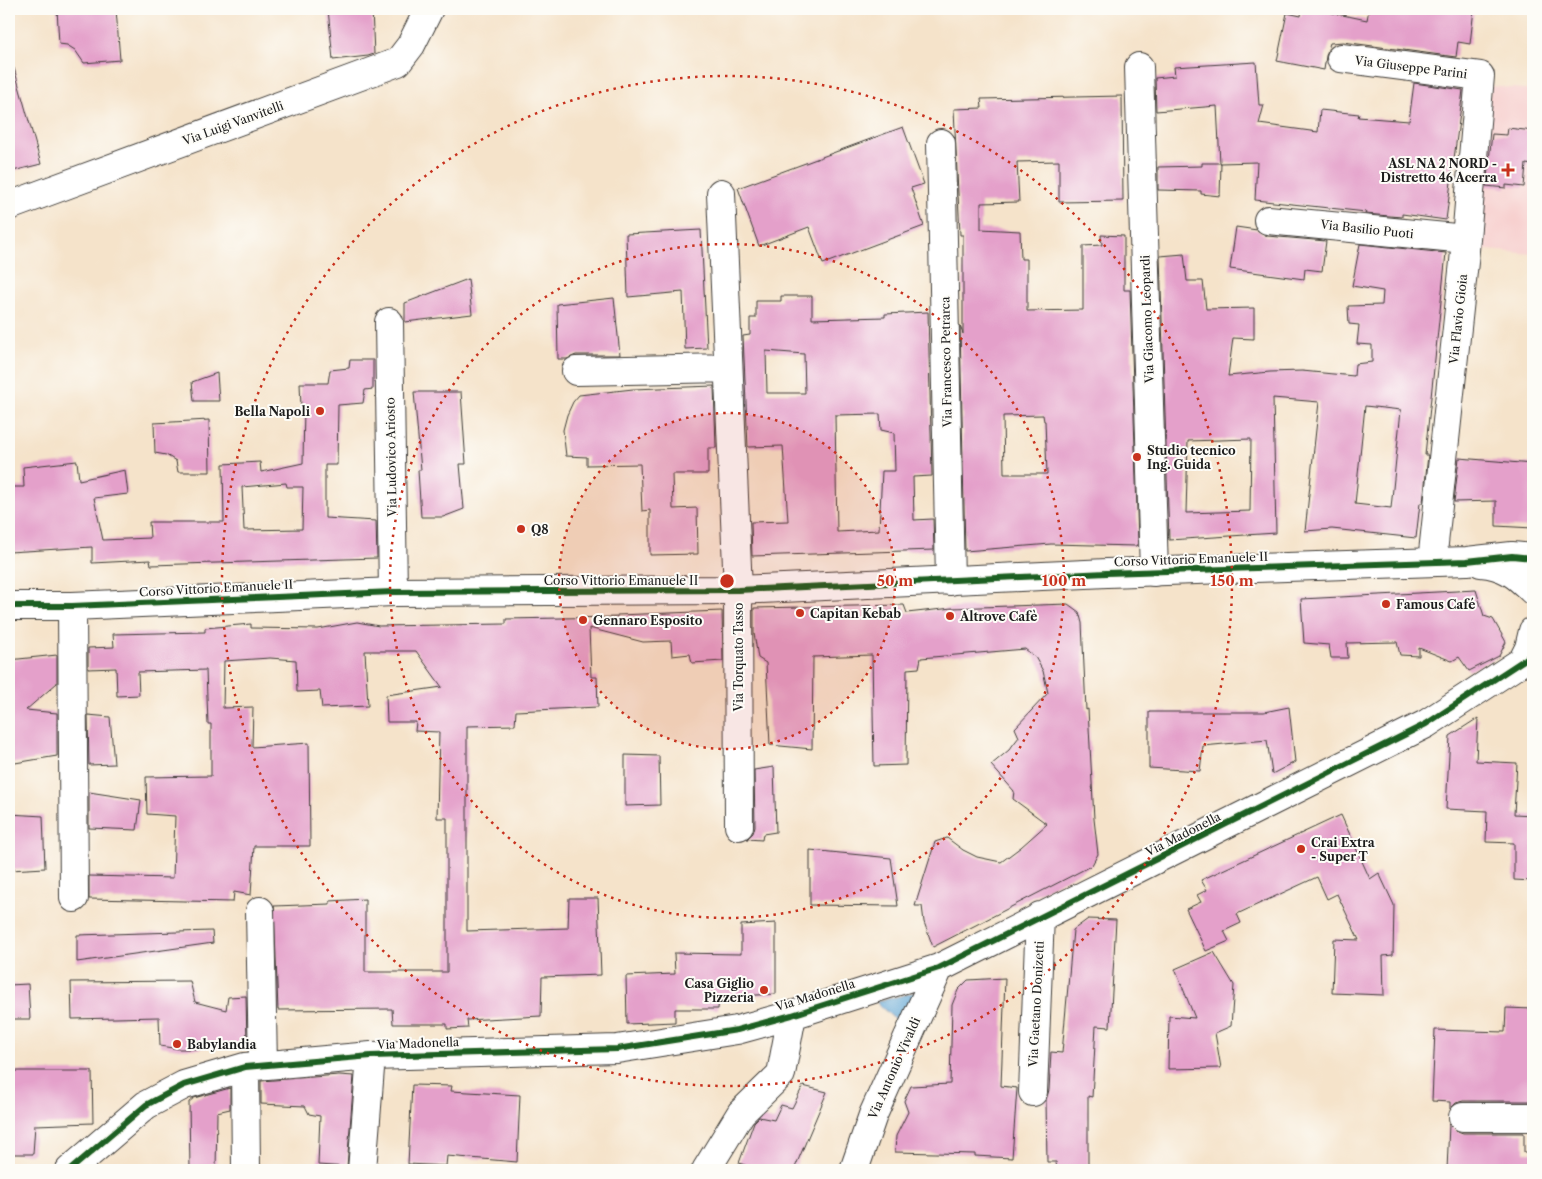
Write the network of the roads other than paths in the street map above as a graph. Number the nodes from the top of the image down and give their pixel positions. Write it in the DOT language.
graph roads {
  1 [pos="429,9"];
  2 [pos="1341,58"];
  3 [pos="1139,67"];
  4 [pos="1480,76"];
  5 [pos="941,143"];
  6 [pos="721,193"];
  7 [pos="9,206"];
  8 [pos="1268,220"];
  9 [pos="1466,239"];
  10 [pos="389,322"];
  11 [pos="728,368"];
  12 [pos="576,370"];
  13 [pos="1533,558"];
  14 [pos="1467,561"];
  15 [pos="1432,562"];
  16 [pos="1154,572"];
  17 [pos="950,581"];
  18 [pos="738,590"];
  19 [pos="1533,591"];
  20 [pos="393,592"];
  21 [pos="9,606"];
  22 [pos="72,606"];
  23 [pos="1533,631"];
  24 [pos="1527,658"];
  25 [pos="739,826"];
  26 [pos="74,898"];
  27 [pos="260,911"];
  28 [pos="1040,916"];
  29 [pos="939,968"];
  30 [pos="792,1015"];
  31 [pos="371,1056"];
  32 [pos="254,1066"];
  33 [pos="1032,1092"];
  34 [pos="1463,1117"];
  35 [pos="1533,1117"];
  36 [pos="91,1161"];
  37 [pos="70,1170"];
  38 [pos="246,1170"];
  39 [pos="362,1170"];
  40 [pos="706,1170"];
  41 [pos="854,1170"];
  1 -- 7 [label="street, Via Luigi Vanvitelli"];
  2 -- 4 [label="street, Via Giuseppe Parini"];
  3 -- 16 [label="street, Via Giacomo Leopardi"];
  4 -- 9 [label="street, Via Flavio Gioia"];
  5 -- 17 [label="street, Via Francesco Petrarca"];
  6 -- 11 [label="street, Via Torquato Tasso"];
  8 -- 9 [label="street, Via Basilio Puoti"];
  9 -- 15 [label="street, Via Flavio Gioia"];
  10 -- 20 [label="street, Via Ludovico Ariosto"];
  11 -- 12 [label="street"];
  11 -- 18 [label="street, Via Torquato Tasso"];
  13 -- 14 [label="street, Corso Vittorio Emanuele II"];
  14 -- 15 [label="street, Corso Vittorio Emanuele II"];
  14 -- 19 [label="street, Corso Vittorio Emanuele II"];
  15 -- 16 [label="street, Corso Vittorio Emanuele II"];
  16 -- 17 [label="street, Corso Vittorio Emanuele II"];
  17 -- 18 [label="street, Corso Vittorio Emanuele II"];
  18 -- 20 [label="street, Corso Vittorio Emanuele II"];
  18 -- 25 [label="street, Via Torquato Tasso"];
  20 -- 22 [label="street, Corso Vittorio Emanuele II"];
  21 -- 22 [label="street, Corso Vittorio Emanuele II"];
  22 -- 26 [label="street"];
  23 -- 24 [label="street"];
  24 -- 28 [label="street, Via Madonella"];
  27 -- 32 [label="street"];
  28 -- 29 [label="street, Via Madonella"];
  28 -- 33 [label="street, Via Gaetano Donizetti"];
  29 -- 30 [label="street, Via Madonella"];
  29 -- 41 [label="street, Via Antonio Vivaldi"];
  30 -- 31 [label="street, Via Madonella"];
  30 -- 40 [label="street"];
  31 -- 32 [label="street, Via Madonella"];
  31 -- 39 [label="street"];
  32 -- 36 [label="street, Via Madonella"];
  32 -- 38 [label="street"];
  34 -- 35 [label="street"];
  36 -- 37 [label="street, Via Madonella"];
}
